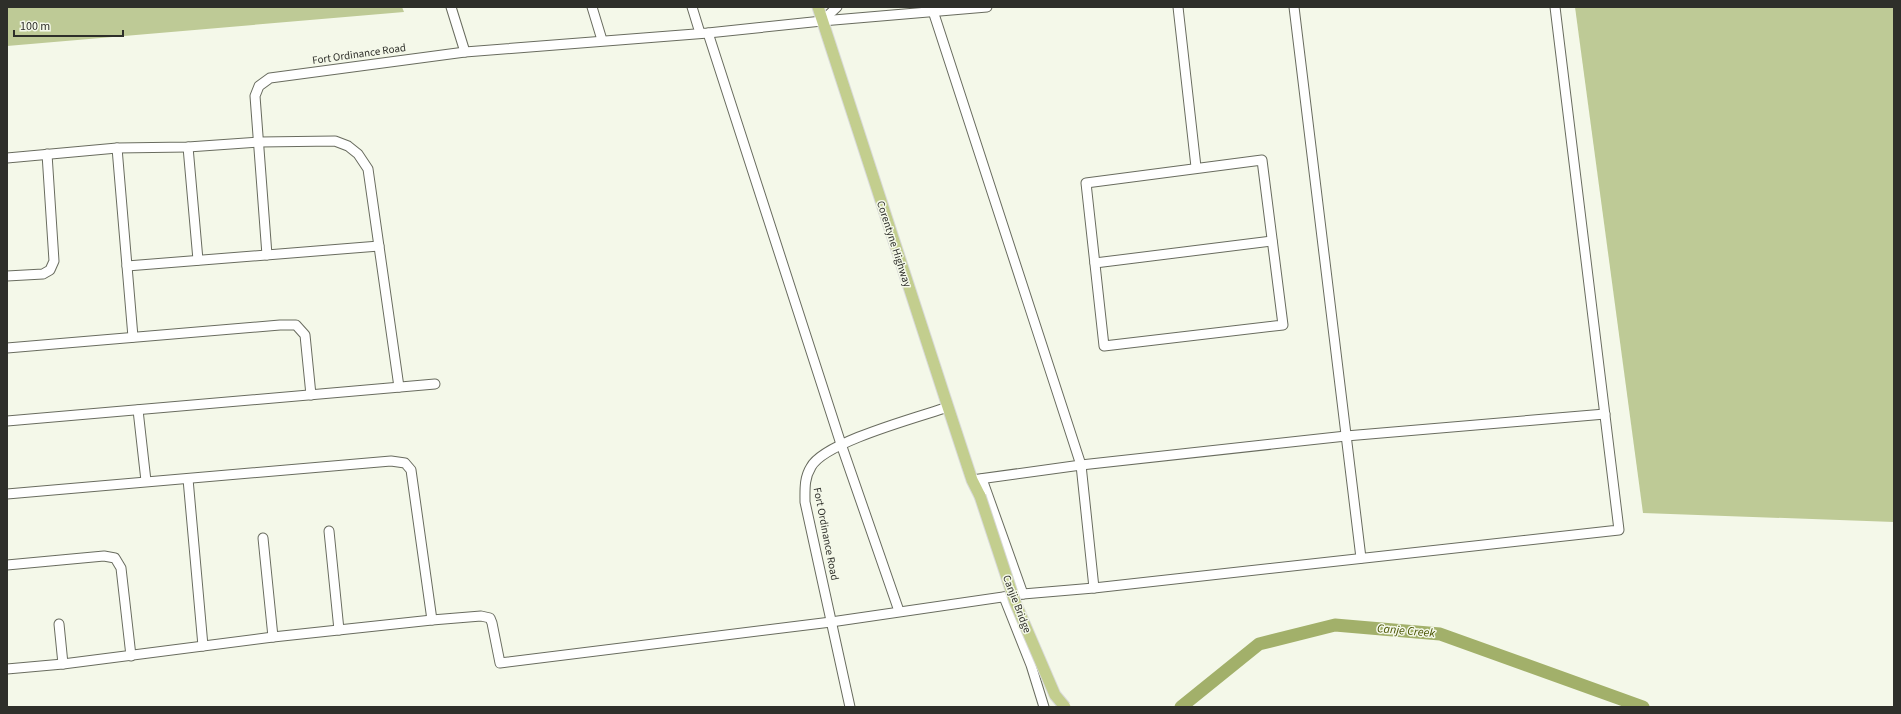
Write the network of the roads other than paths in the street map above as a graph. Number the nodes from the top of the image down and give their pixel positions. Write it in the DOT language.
graph roads {
  1 [pos="451,7"];
  2 [pos="592,7"];
  3 [pos="692,7"];
  4 [pos="818,7"];
  5 [pos="837,7"];
  6 [pos="986,7"];
  7 [pos="1178,7"];
  8 [pos="1294,7"];
  9 [pos="1555,7"];
  10 [pos="917,10"];
  11 [pos="932,11"];
  12 [pos="822,21"];
  13 [pos="704,33"];
  14 [pos="602,40"];
  15 [pos="465,52"];
  16 [pos="260,142"];
  17 [pos="188,147"];
  18 [pos="117,148"];
  19 [pos="47,154"];
  20 [pos="7,158"];
  21 [pos="1196,167"];
  22 [pos="1272,241"];
  23 [pos="379,246"];
  24 [pos="267,255"];
  25 [pos="198,260"];
  26 [pos="1095,263"];
  27 [pos="127,266"];
  28 [pos="7,276"];
  29 [pos="133,337"];
  30 [pos="7,348"];
  31 [pos="435,384"];
  32 [pos="399,387"];
  33 [pos="311,395"];
  34 [pos="948,407"];
  35 [pos="138,410"];
  36 [pos="1605,414"];
  37 [pos="7,421"];
  38 [pos="1346,436"];
  39 [pos="841,444"];
  40 [pos="1081,465"];
  41 [pos="188,479"];
  42 [pos="977,480"];
  43 [pos="146,481"];
  44 [pos="7,494"];
  45 [pos="329,531"];
  46 [pos="263,538"];
  47 [pos="1361,558"];
  48 [pos="7,565"];
  49 [pos="1094,588"];
  50 [pos="1023,594"];
  51 [pos="1004,596"];
  52 [pos="899,611"];
  53 [pos="432,620"];
  54 [pos="831,622"];
  55 [pos="59,624"];
  56 [pos="339,630"];
  57 [pos="272,637"];
  58 [pos="202,646"];
  59 [pos="131,656"];
  60 [pos="62,664"];
  61 [pos="7,669"];
  62 [pos="850,707"];
  63 [pos="1044,707"];
  64 [pos="1065,707"];
  1 -- 15 [label="street"];
  2 -- 14 [label="street"];
  3 -- 13 [label="street"];
  4 -- 12 [label="main road, Corentyne Highway"];
  5 -- 12 [label="street"];
  6 -- 11 [label="street, Fort Ordinance Road"];
  7 -- 21 [label="street"];
  8 -- 38 [label="street"];
  9 -- 36 [label="street"];
  10 -- 11 [label="street, Fort Ordinance Road"];
  10 -- 12 [label="street, Fort Ordinance Road"];
  11 -- 40 [label="street"];
  12 -- 13 [label="street, Fort Ordinance Road"];
  12 -- 34 [label="main road, Corentyne Highway"];
  13 -- 14 [label="street, Fort Ordinance Road"];
  13 -- 39 [label="street"];
  14 -- 15 [label="street, Fort Ordinance Road"];
  15 -- 16 [label="street, Fort Ordinance Road"];
  16 -- 17 [label="street"];
  16 -- 23 [label="street"];
  16 -- 24 [label="street"];
  17 -- 18 [label="street"];
  17 -- 25 [label="street"];
  18 -- 19 [label="street"];
  18 -- 27 [label="street"];
  19 -- 20 [label="street"];
  19 -- 28 [label="street"];
  21 -- 22 [label="street"];
  21 -- 26 [label="street"];
  22 -- 26 [label="street"];
  22 -- 26 [label="street"];
  23 -- 24 [label="street"];
  23 -- 32 [label="street"];
  24 -- 25 [label="street"];
  25 -- 27 [label="street"];
  27 -- 29 [label="street"];
  29 -- 30 [label="street"];
  29 -- 33 [label="street"];
  31 -- 32 [label="street"];
  32 -- 33 [label="street"];
  33 -- 35 [label="street"];
  34 -- 39 [label="street, Fort Ordinance Road"];
  34 -- 42 [label="main road, Corentyne Highway"];
  35 -- 37 [label="street"];
  35 -- 43 [label="street"];
  36 -- 38 [label="street"];
  36 -- 47 [label="street"];
  38 -- 40 [label="street"];
  38 -- 47 [label="street"];
  39 -- 52 [label="street"];
  39 -- 54 [label="street, Fort Ordinance Road"];
  40 -- 42 [label="street"];
  40 -- 49 [label="street"];
  41 -- 43 [label="street"];
  41 -- 53 [label="street"];
  41 -- 58 [label="street"];
  42 -- 50 [label="street"];
  42 -- 64 [label="main road, Canjie Bridge, bridge"];
  43 -- 44 [label="street"];
  45 -- 56 [label="street"];
  46 -- 57 [label="street"];
  47 -- 49 [label="street"];
  48 -- 59 [label="street"];
  49 -- 50 [label="street"];
  50 -- 51 [label="street"];
  51 -- 52 [label="street"];
  51 -- 63 [label="street"];
  52 -- 54 [label="street"];
  53 -- 54 [label="street"];
  53 -- 56 [label="street"];
  54 -- 62 [label="street, Fort Ordinance Road"];
  55 -- 60 [label="street"];
  56 -- 57 [label="street"];
  57 -- 58 [label="street"];
  58 -- 59 [label="street"];
  59 -- 60 [label="street"];
  60 -- 61 [label="street"];
}
